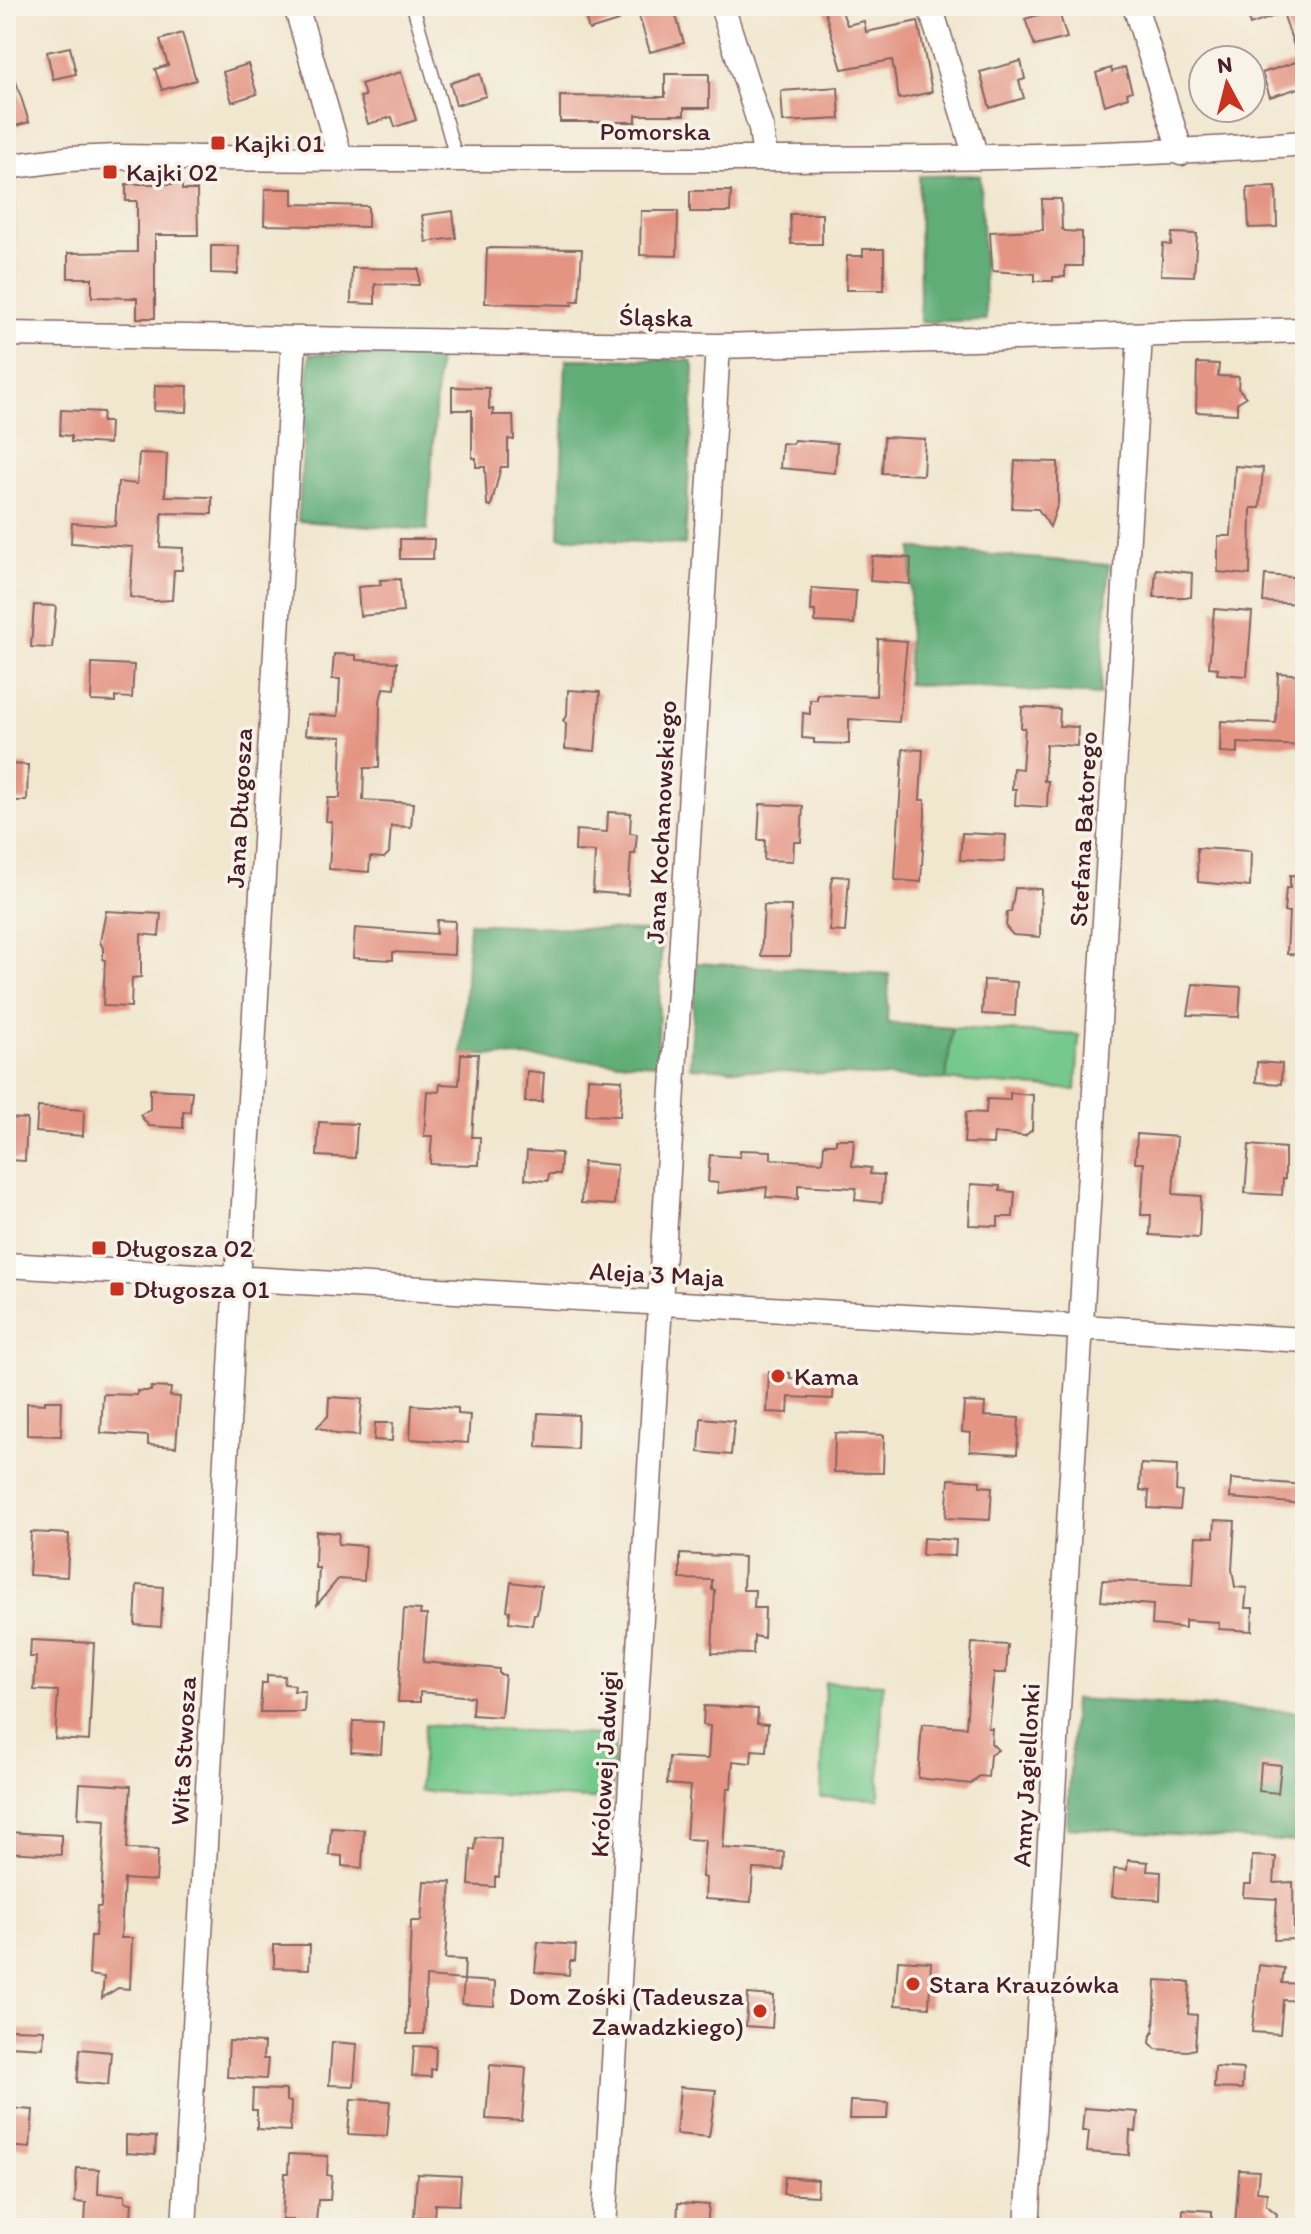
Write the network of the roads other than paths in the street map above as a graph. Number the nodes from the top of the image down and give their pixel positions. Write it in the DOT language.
graph roads {
  1 [pos="296,6"];
  2 [pos="413,6"];
  3 [pos="722,6"];
  4 [pos="930,6"];
  5 [pos="1135,6"];
  6 [pos="1305,143"];
  7 [pos="1181,153"];
  8 [pos="976,157"];
  9 [pos="765,159"];
  10 [pos="341,160"];
  11 [pos="457,161"];
  12 [pos="6,167"];
  13 [pos="1305,330"];
  14 [pos="6,334"];
  15 [pos="1140,335"];
  16 [pos="294,340"];
  17 [pos="718,346"];
  18 [pos="6,1265"];
  19 [pos="236,1277"];
  20 [pos="660,1303"];
  21 [pos="1081,1326"];
  22 [pos="1305,1340"];
  23 [pos="184,2228"];
  24 [pos="604,2228"];
  25 [pos="1027,2228"];
  1 -- 10 [label="street"];
  2 -- 11 [label="lane"];
  3 -- 9 [label="street"];
  4 -- 8 [label="street"];
  5 -- 7 [label="street"];
  6 -- 7 [label="street, Pomorska"];
  7 -- 8 [label="street, Pomorska"];
  8 -- 9 [label="street, Pomorska"];
  9 -- 11 [label="street, Pomorska"];
  10 -- 11 [label="street, Pomorska"];
  10 -- 12 [label="street, Pomorska"];
  13 -- 15 [label="street, Śląska"];
  14 -- 16 [label="street, Śląska"];
  15 -- 17 [label="street, Śląska"];
  15 -- 21 [label="street, Stefana Batorego"];
  16 -- 17 [label="street, Śląska"];
  16 -- 19 [label="street, Jana Długosza"];
  17 -- 20 [label="street, Jana Kochanowskiego"];
  18 -- 19 [label="street, Aleja 3 Maja"];
  19 -- 20 [label="street, Aleja 3 Maja"];
  19 -- 23 [label="street, Wita Stwosza"];
  20 -- 21 [label="street, Aleja 3 Maja"];
  20 -- 24 [label="street, Królowej Jadwigi"];
  21 -- 22 [label="street, Aleja 3 Maja"];
  21 -- 25 [label="street, Anny Jagiellonki"];
}
